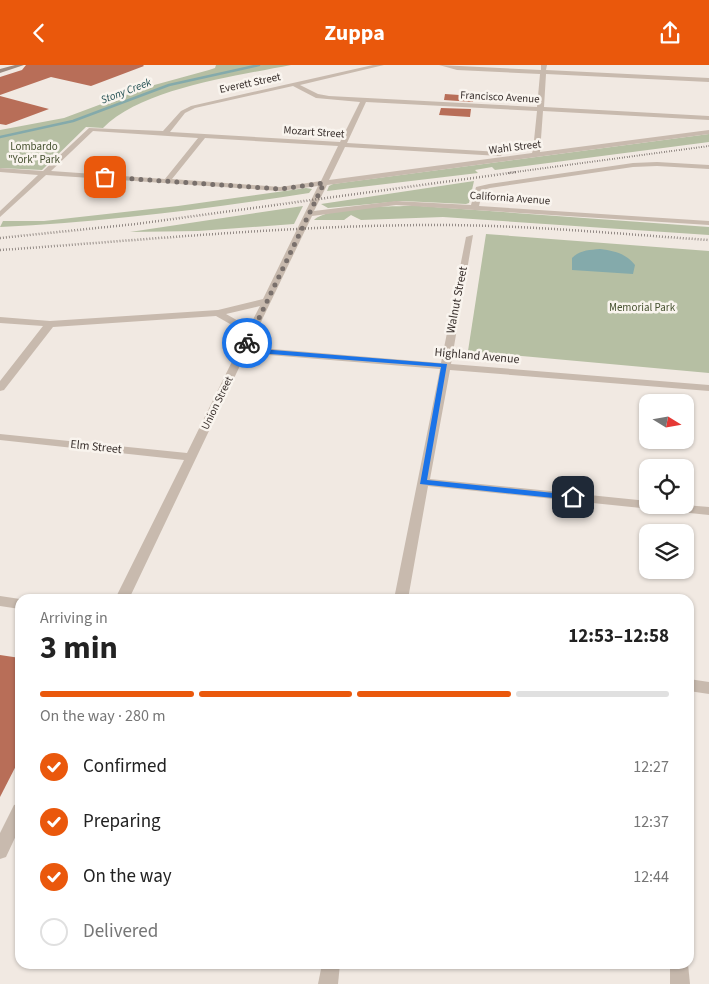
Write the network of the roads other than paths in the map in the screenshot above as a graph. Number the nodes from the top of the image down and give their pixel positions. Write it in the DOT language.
graph roads {
  1 [pos="21,65"];
  2 [pos="381,65"];
  3 [pos="442,65"];
  4 [pos="544,69"];
  5 [pos="0,71"];
  6 [pos="709,80"];
  7 [pos="292,84"];
  8 [pos="364,100"];
  9 [pos="540,109"];
  10 [pos="709,118"];
  11 [pos="709,132"];
  12 [pos="164,133"];
  13 [pos="203,136"];
  14 [pos="343,145"];
  15 [pos="535,155"];
  16 [pos="709,167"];
  17 [pos="0,170"];
  18 [pos="44,173"];
  19 [pos="167,181"];
  20 [pos="324,183"];
  21 [pos="475,207"];
  22 [pos="0,215"];
  23 [pos="309,215"];
  24 [pos="709,223"];
  25 [pos="470,237"];
  26 [pos="267,301"];
  27 [pos="218,313"];
  28 [pos="0,320"];
  29 [pos="50,324"];
  30 [pos="252,332"];
  31 [pos="243,350"];
  32 [pos="445,366"];
  33 [pos="0,388"];
  34 [pos="709,388"];
  35 [pos="0,437"];
  36 [pos="191,457"];
  37 [pos="423,482"];
  38 [pos="639,504"];
  39 [pos="694,509"];
  40 [pos="709,511"];
  41 [pos="124,594"];
  42 [pos="402,594"];
  43 [pos="0,601"];
  44 [pos="15,603"];
  45 [pos="694,686"];
  46 [pos="709,688"];
  47 [pos="15,820"];
  48 [pos="0,851"];
  49 [pos="331,969"];
  50 [pos="679,969"];
  51 [pos="328,984"];
  52 [pos="680,984"];
  1 -- 5 [label="street"];
  2 -- 7 [label="street, Everett Street"];
  3 -- 4 [label="street"];
  4 -- 6 [label="street"];
  4 -- 9 [label="street"];
  7 -- 8 [label="street, Francisco Avenue"];
  7 -- 12 [label="street, Everett Street"];
  8 -- 9 [label="street, Francisco Avenue"];
  8 -- 14 [label="street, Union Street"];
  9 -- 10 [label="street, Francisco Avenue"];
  9 -- 15 [label="street"];
  11 -- 15 [label="street, Wahl Street"];
  12 -- 13 [label="street, Mozart Street"];
  12 -- 18 [label="street, Mozart Street"];
  13 -- 14 [label="street, Mozart Street"];
  13 -- 19 [label="street"];
  14 -- 15 [label="street, Mozart Street"];
  14 -- 20 [label="street, Union Street"];
  15 -- 20 [label="street, Wahl Street"];
  16 -- 21 [label="street"];
  17 -- 18 [label="street"];
  18 -- 19 [label="street"];
  18 -- 22 [label="street"];
  19 -- 20 [label="street"];
  20 -- 23 [label="street, Union Street"];
  21 -- 23 [label="street, California Avenue"];
  21 -- 24 [label="street, California Avenue"];
  23 -- 26 [label="street, Union Street"];
  25 -- 32 [label="street, Walnut Street"];
  26 -- 27 [label="street"];
  26 -- 30 [label="street, Union Street"];
  27 -- 29 [label="street"];
  27 -- 30 [label="street"];
  28 -- 29 [label="street"];
  29 -- 33 [label="street"];
  30 -- 31 [label="street, Union Street"];
  31 -- 32 [label="street, Highland Avenue"];
  31 -- 36 [label="street, Union Street"];
  32 -- 34 [label="street, Highland Avenue"];
  32 -- 37 [label="street, Walnut Street"];
  35 -- 36 [label="street, Elm Street"];
  36 -- 41 [label="street, Union Street"];
  37 -- 38 [label="street"];
  37 -- 42 [label="street, Walnut Street"];
  39 -- 40 [label="street"];
  43 -- 44 [label="street"];
  45 -- 46 [label="street"];
  47 -- 48 [label="street"];
  49 -- 51 [label="street"];
  50 -- 52 [label="street"];
}
